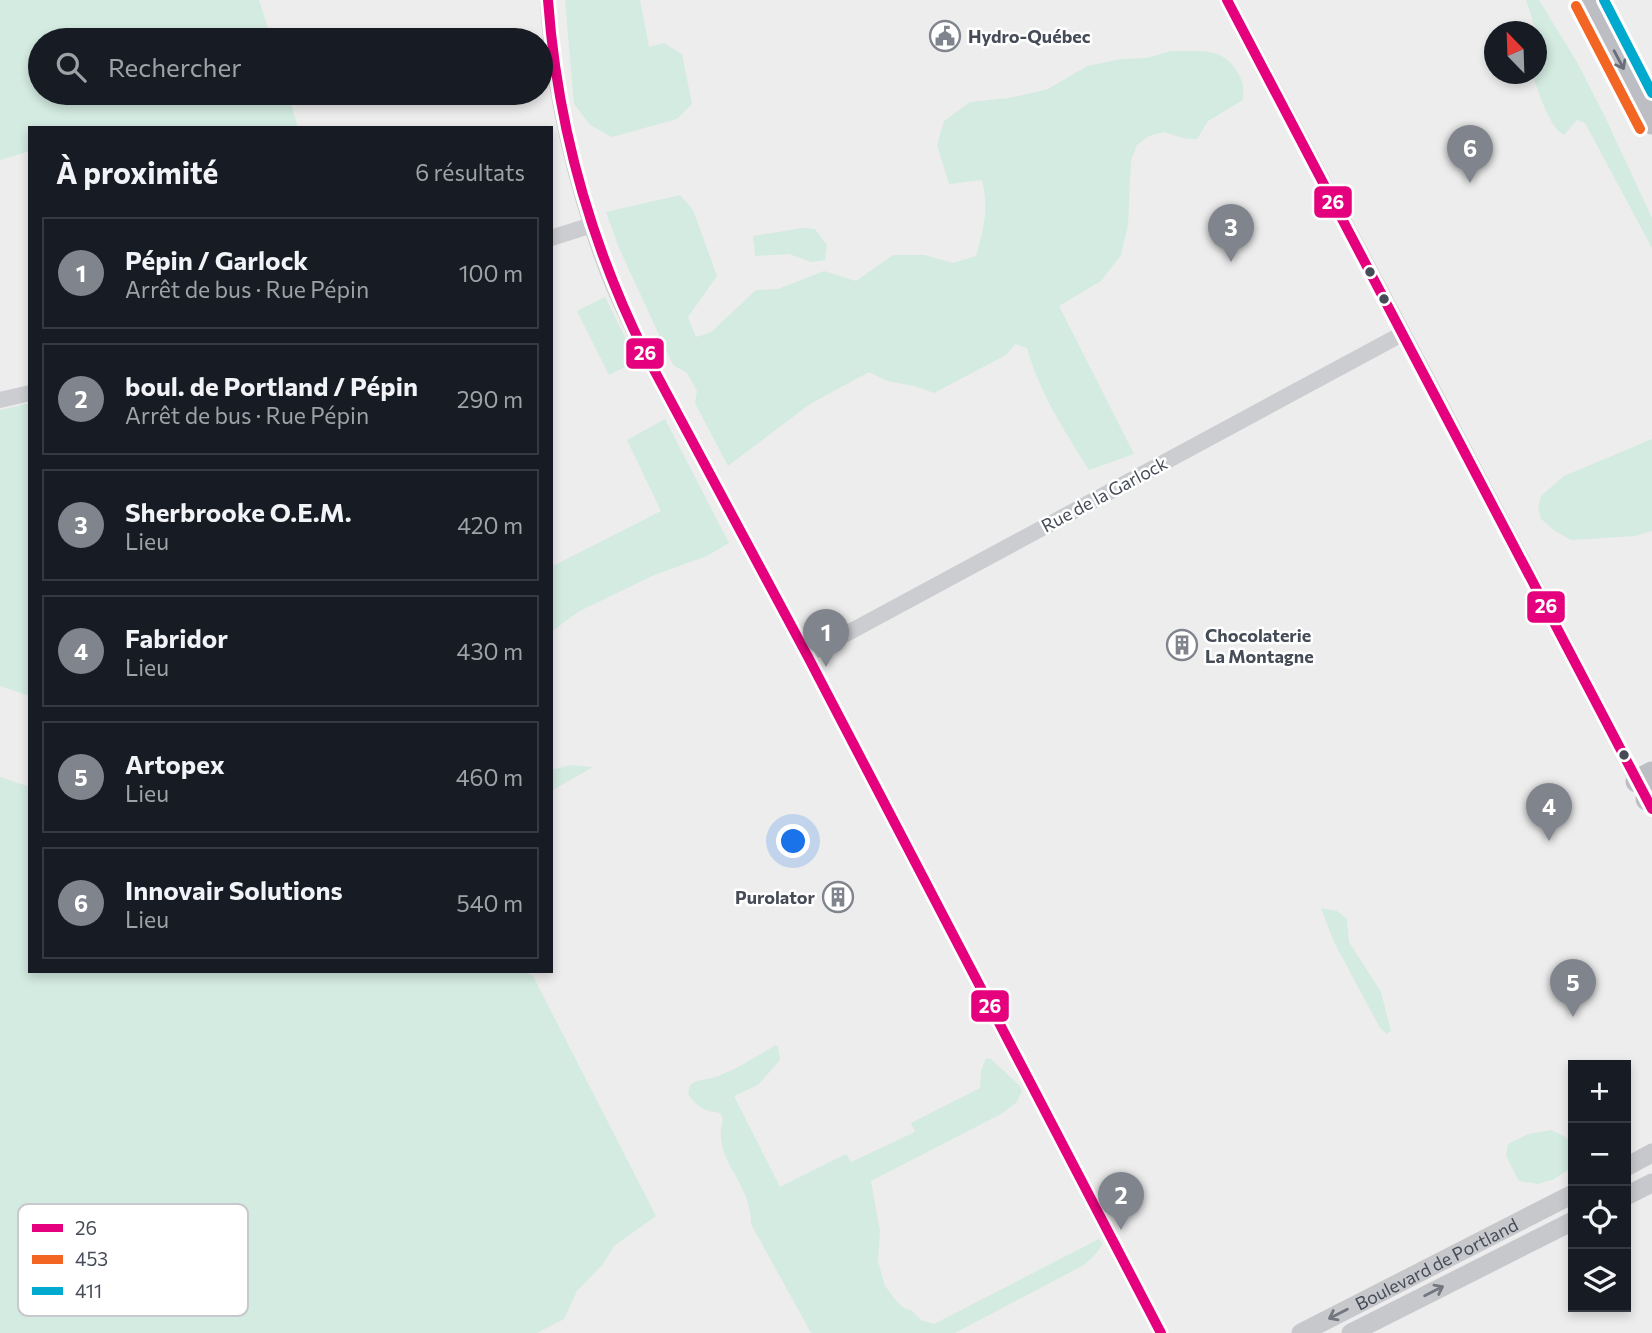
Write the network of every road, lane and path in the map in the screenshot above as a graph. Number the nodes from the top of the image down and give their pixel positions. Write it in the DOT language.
graph roads {
  1 [pos="548,0"];
  2 [pos="1227,0"];
  3 [pos="1588,0"];
  4 [pos="551,28"];
  5 [pos="553,49"];
  6 [pos="1652,123"];
  7 [pos="592,225"];
  8 [pos="553,236"];
  9 [pos="1402,334"];
  10 [pos="28,393"];
  11 [pos="0,400"];
  12 [pos="807,655"];
  13 [pos="1648,792"];
  14 [pos="1652,1153"];
  15 [pos="1631,1164"];
  16 [pos="1652,1183"];
  17 [pos="1631,1194"];
  18 [pos="1568,1197"];
  19 [pos="1568,1224"];
  20 [pos="1161,1333"];
  21 [pos="1301,1333"];
  22 [pos="1351,1333"];
  1 -- 4 [label="street"];
  2 -- 9 [label="street"];
  3 -- 6 [label="highway, one-way"];
  5 -- 7 [label="street"];
  7 -- 8 [label="street"];
  7 -- 12 [label="street"];
  9 -- 12 [label="street, Rue de la Garlock"];
  9 -- 13 [label="street"];
  10 -- 11 [label="street"];
  12 -- 20 [label="street"];
  14 -- 15 [label="main road"];
  16 -- 17 [label="main road"];
  18 -- 21 [label="main road, Boulevard de Portland, one-way"];
  22 -- 19 [label="main road, Boulevard de Portland, one-way"];
}
